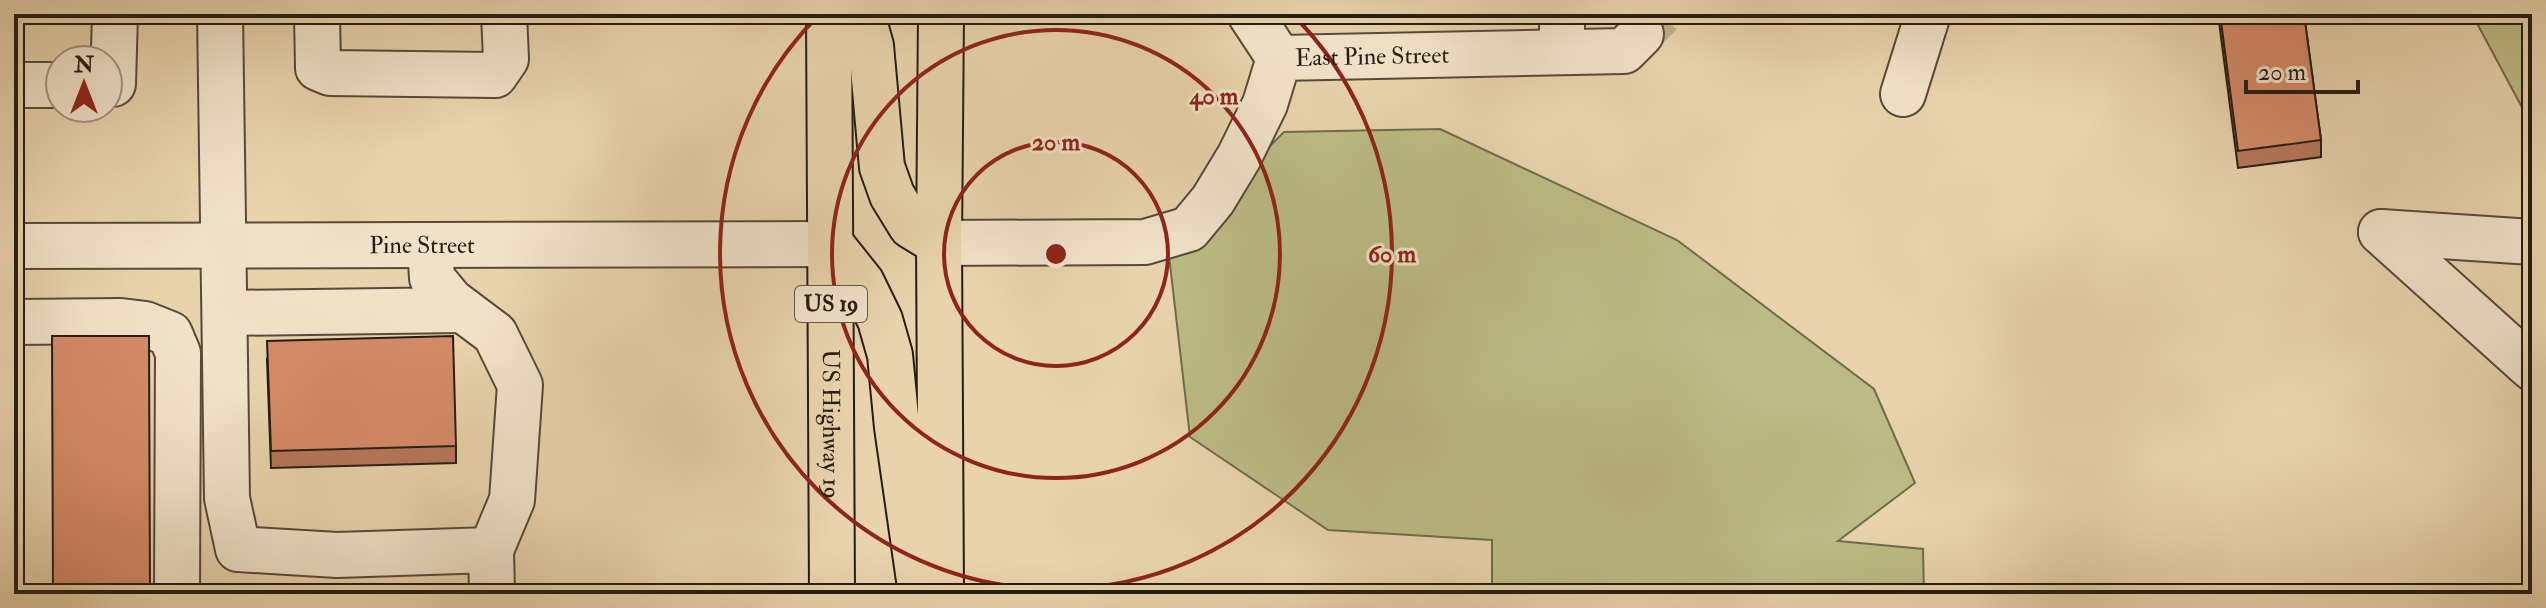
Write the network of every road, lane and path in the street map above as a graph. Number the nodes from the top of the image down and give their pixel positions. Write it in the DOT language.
graph roads {
  1 [pos="115,14"];
  2 [pos="220,14"];
  3 [pos="317,14"];
  4 [pos="504,14"];
  5 [pos="829,14"];
  6 [pos="862,14"];
  7 [pos="941,14"];
  8 [pos="1250,14"];
  9 [pos="1928,14"];
  10 [pos="1562,33"];
  11 [pos="1632,43"];
  12 [pos="114,44"];
  13 [pos="1279,58"];
  14 [pos="14,85"];
  15 [pos="44,85"];
  16 [pos="1903,94"];
  17 [pos="2532,242"];
  18 [pos="939,243"];
  19 [pos="831,244"];
  20 [pos="430,245"];
  21 [pos="14,246"];
  22 [pos="225,246"];
  23 [pos="463,310"];
  24 [pos="225,313"];
  25 [pos="14,322"];
  26 [pos="2532,368"];
  27 [pos="491,550"];
  28 [pos="177,594"];
  29 [pos="492,594"];
  30 [pos="832,594"];
  31 [pos="921,594"];
  32 [pos="941,594"];
  1 -- 12 [label="street"];
  2 -- 22 [label="street"];
  3 -- 4 [label="street"];
  5 -- 19 [label="highway, US Highway 19 / US 19"];
  6 -- 18 [label="highway"];
  7 -- 18 [label="highway"];
  8 -- 13 [label="street"];
  9 -- 16 [label="street"];
  10 -- 11 [label="street, East Pine Street"];
  10 -- 13 [label="street, East Pine Street"];
  13 -- 18 [label="street, East Pine Street"];
  14 -- 15 [label="street"];
  17 -- 26 [label="street"];
  18 -- 32 [label="highway"];
  19 -- 20 [label="street, Pine Street"];
  19 -- 30 [label="highway, US Highway 19 / US 19"];
  19 -- 31 [label="highway"];
  20 -- 22 [label="street, Pine Street"];
  20 -- 23 [label="street"];
  21 -- 22 [label="street, Pine Street"];
  22 -- 24 [label="street"];
  23 -- 24 [label="street"];
  23 -- 27 [label="street"];
  24 -- 27 [label="street"];
  25 -- 28 [label="street"];
  27 -- 29 [label="street"];
}
